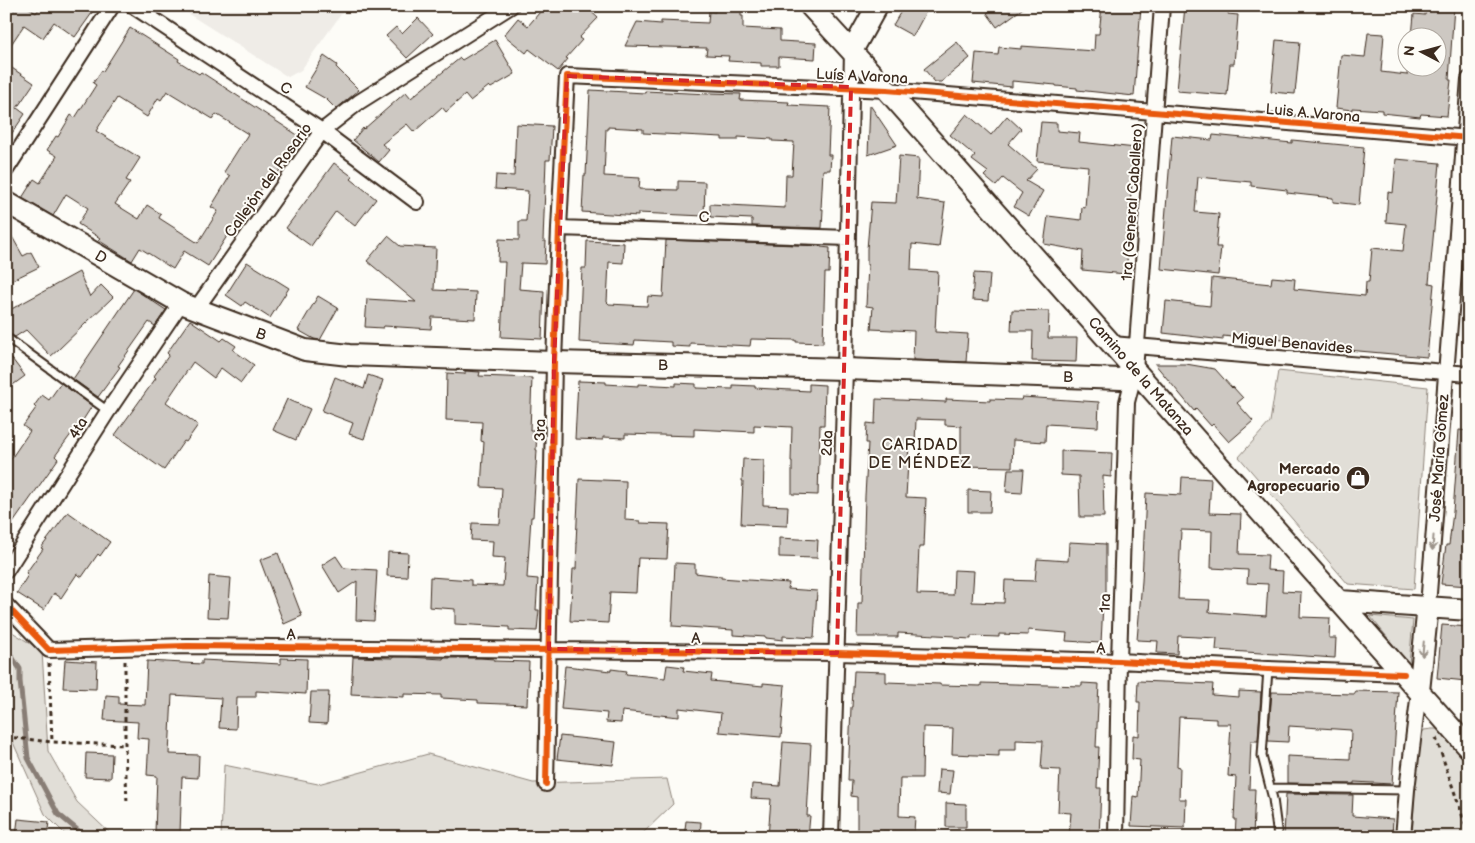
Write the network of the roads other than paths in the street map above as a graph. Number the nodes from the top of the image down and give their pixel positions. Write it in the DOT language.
graph roads {
  1 [pos="112,6"];
  2 [pos="133,6"];
  3 [pos="511,6"];
  4 [pos="810,6"];
  5 [pos="877,6"];
  6 [pos="1162,6"];
  7 [pos="852,50"];
  8 [pos="567,76"];
  9 [pos="1469,79"];
  10 [pos="851,87"];
  11 [pos="887,90"];
  12 [pos="1155,112"];
  13 [pos="322,131"];
  14 [pos="1466,138"];
  15 [pos="6,170"];
  16 [pos="6,202"];
  17 [pos="417,202"];
  18 [pos="558,228"];
  19 [pos="848,238"];
  20 [pos="188,306"];
  21 [pos="6,337"];
  22 [pos="1112,344"];
  23 [pos="1137,346"];
  24 [pos="554,362"];
  25 [pos="845,369"];
  26 [pos="1135,371"];
  27 [pos="1446,372"];
  28 [pos="1469,374"];
  29 [pos="108,411"];
  30 [pos="6,571"];
  31 [pos="1340,601"];
  32 [pos="6,605"];
  33 [pos="1428,606"];
  34 [pos="1469,610"];
  35 [pos="548,649"];
  36 [pos="837,653"];
  37 [pos="1119,661"];
  38 [pos="1268,669"];
  39 [pos="1404,674"];
  40 [pos="1419,691"];
  41 [pos="1469,748"];
  42 [pos="546,784"];
  43 [pos="1270,788"];
  44 [pos="1407,790"];
  45 [pos="831,837"];
  46 [pos="1116,837"];
  47 [pos="1278,837"];
  48 [pos="1403,837"];
  1 -- 15 [label="street"];
  2 -- 13 [label="street, C"];
  3 -- 13 [label="street, Callejón del Rosario"];
  4 -- 7 [label="street, Camino de la Matanza"];
  5 -- 7 [label="street"];
  6 -- 12 [label="street, 1ra (General Caballero)"];
  7 -- 10 [label="street, 2da"];
  7 -- 11 [label="street, Camino de la Matanza"];
  8 -- 10 [label="street, Luís A Varona"];
  8 -- 18 [label="street, 3ra"];
  9 -- 14 [label="street, José María Gómez"];
  10 -- 11 [label="street, Luís A Varona"];
  10 -- 19 [label="street, 2da"];
  11 -- 12 [label="street, Luís A Varona"];
  11 -- 22 [label="street, Camino de la Matanza"];
  12 -- 14 [label="street, Luis A. Varona"];
  12 -- 23 [label="street, 1ra (General Caballero)"];
  13 -- 17 [label="street, C"];
  13 -- 20 [label="street, Callejón del Rosario"];
  14 -- 27 [label="street, José María Gómez"];
  16 -- 20 [label="street, D"];
  18 -- 19 [label="street, C"];
  18 -- 24 [label="street, 3ra"];
  19 -- 25 [label="street, 2da"];
  20 -- 24 [label="street, B"];
  20 -- 29 [label="street, 4ta"];
  21 -- 29 [label="lane"];
  22 -- 23 [label="street, Miguel Benavides"];
  22 -- 26 [label="street, Camino de la Matanza"];
  23 -- 26 [label="street, 1ra (General Caballero)"];
  23 -- 27 [label="street, Miguel Benavides"];
  24 -- 25 [label="street, B"];
  24 -- 35 [label="street, 3ra"];
  25 -- 26 [label="street, B"];
  25 -- 36 [label="street, 2da"];
  26 -- 31 [label="street, Camino de la Matanza"];
  26 -- 37 [label="street, 1ra"];
  27 -- 28 [label="street, Miguel Benavides"];
  27 -- 33 [label="street, José María Gómez, one-way"];
  29 -- 30 [label="street, 4ta"];
  31 -- 33 [label="street"];
  31 -- 39 [label="street, Camino de la Matanza"];
  32 -- 35 [label="street, A"];
  33 -- 34 [label="street"];
  33 -- 40 [label="street, José María Gómez, one-way"];
  35 -- 36 [label="street, A"];
  35 -- 42 [label="street, 3ra"];
  36 -- 37 [label="street, A"];
  36 -- 45 [label="street, 2da"];
  37 -- 38 [label="street, A"];
  37 -- 46 [label="street, 1ra"];
  38 -- 39 [label="street, A"];
  38 -- 43 [label="lane"];
  39 -- 40 [label="street, Camino de la Matanza"];
  40 -- 41 [label="street, Camino de la Matanza"];
  40 -- 44 [label="street, José María Gómez"];
  43 -- 44 [label="lane"];
  43 -- 47 [label="lane"];
  44 -- 48 [label="street, José María Gómez"];
}
